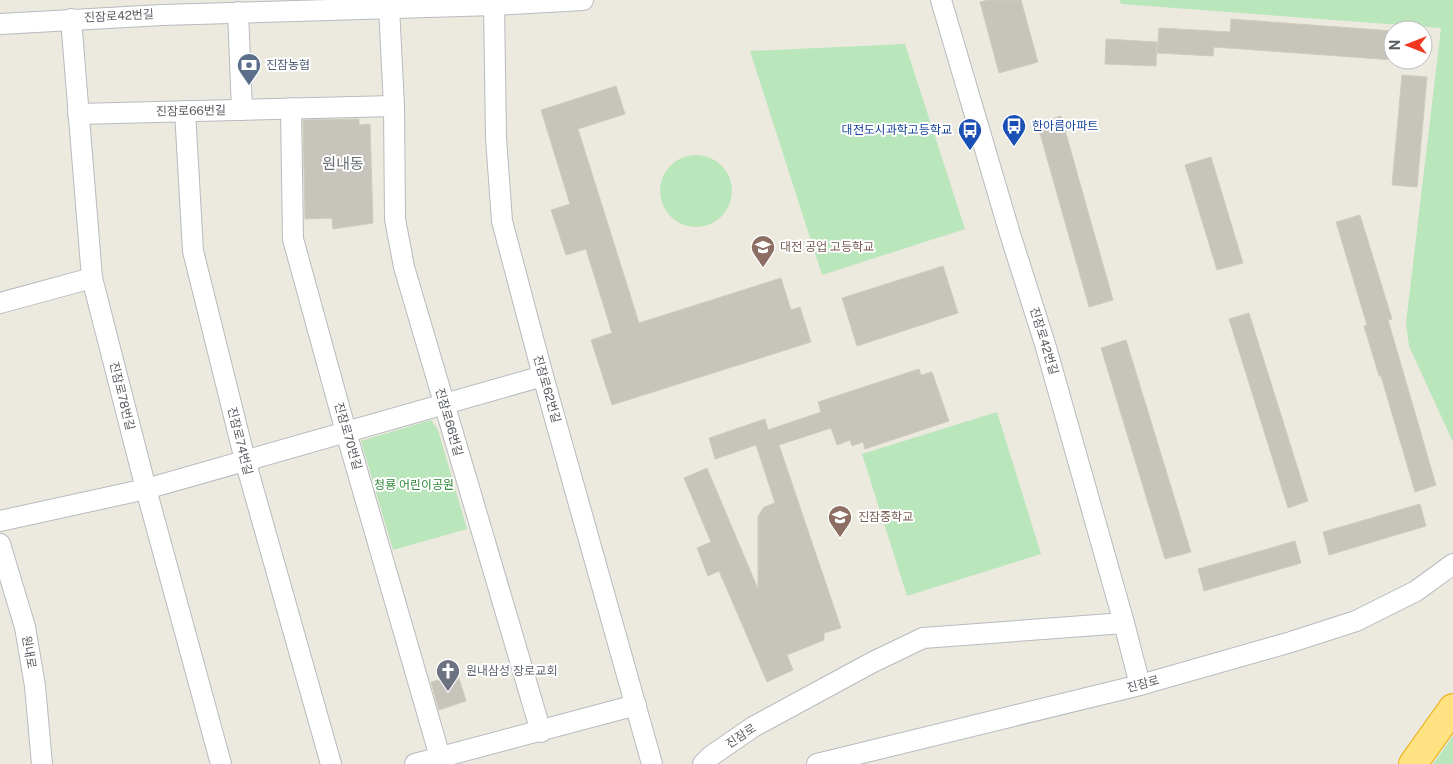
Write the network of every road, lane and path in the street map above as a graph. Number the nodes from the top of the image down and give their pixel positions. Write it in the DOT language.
graph roads {
  1 [pos="583,0"];
  2 [pos="941,0"];
  3 [pos="494,5"];
  4 [pos="389,7"];
  5 [pos="238,12"];
  6 [pos="71,18"];
  7 [pos="0,24"];
  8 [pos="394,106"];
  9 [pos="291,108"];
  10 [pos="242,110"];
  11 [pos="184,111"];
  12 [pos="78,114"];
  13 [pos="92,278"];
  14 [pos="0,303"];
  15 [pos="544,376"];
  16 [pos="444,405"];
  17 [pos="346,432"];
  18 [pos="245,460"];
  19 [pos="146,489"];
  20 [pos="0,521"];
  21 [pos="0,544"];
  22 [pos="1453,564"];
  23 [pos="1124,622"];
  24 [pos="1140,685"];
  25 [pos="636,705"];
  26 [pos="1453,708"];
  27 [pos="541,732"];
  28 [pos="440,757"];
  29 [pos="42,764"];
  30 [pos="221,764"];
  31 [pos="331,764"];
  32 [pos="415,764"];
  33 [pos="652,764"];
  34 [pos="703,764"];
  35 [pos="817,764"];
  36 [pos="1413,764"];
  1 -- 3 [label="street, 진잠로42번길"];
  2 -- 23 [label="street, 진잠로42번길"];
  3 -- 4 [label="street, 진잠로42번길"];
  3 -- 15 [label="street, 진잠로62번길"];
  4 -- 5 [label="street, 진잠로42번길"];
  4 -- 8 [label="street, 진잠로66번길"];
  5 -- 6 [label="street, 진잠로42번길"];
  5 -- 10 [label="street"];
  6 -- 7 [label="street, 진잠로42번길"];
  6 -- 12 [label="street, 진잠로78번길"];
  8 -- 9 [label="street, 진잠로66번길"];
  8 -- 16 [label="street, 진잠로66번길"];
  9 -- 10 [label="street, 진잠로66번길"];
  9 -- 17 [label="street, 진잠로70번길"];
  10 -- 11 [label="street, 진잠로66번길"];
  11 -- 12 [label="street, 진잠로66번길"];
  11 -- 18 [label="street, 진잠로74번길"];
  12 -- 13 [label="street, 진잠로78번길"];
  13 -- 14 [label="street"];
  13 -- 19 [label="street, 진잠로78번길"];
  15 -- 16 [label="street"];
  15 -- 25 [label="street, 진잠로62번길"];
  16 -- 17 [label="street"];
  16 -- 27 [label="street, 진잠로66번길"];
  17 -- 18 [label="street"];
  17 -- 28 [label="street, 진잠로70번길"];
  18 -- 19 [label="street"];
  18 -- 31 [label="street, 진잠로74번길"];
  19 -- 20 [label="street"];
  19 -- 30 [label="street, 진잠로78번길"];
  21 -- 29 [label="street, 원내로"];
  22 -- 24 [label="street, 진잠로"];
  23 -- 24 [label="street, 진잠로42번길"];
  23 -- 34 [label="street, 진잠로"];
  24 -- 35 [label="street, 진잠로"];
  25 -- 27 [label="street"];
  25 -- 33 [label="street, 진잠로62번길"];
  26 -- 36 [label="highway"];
  27 -- 28 [label="street"];
  28 -- 32 [label="street"];
}
